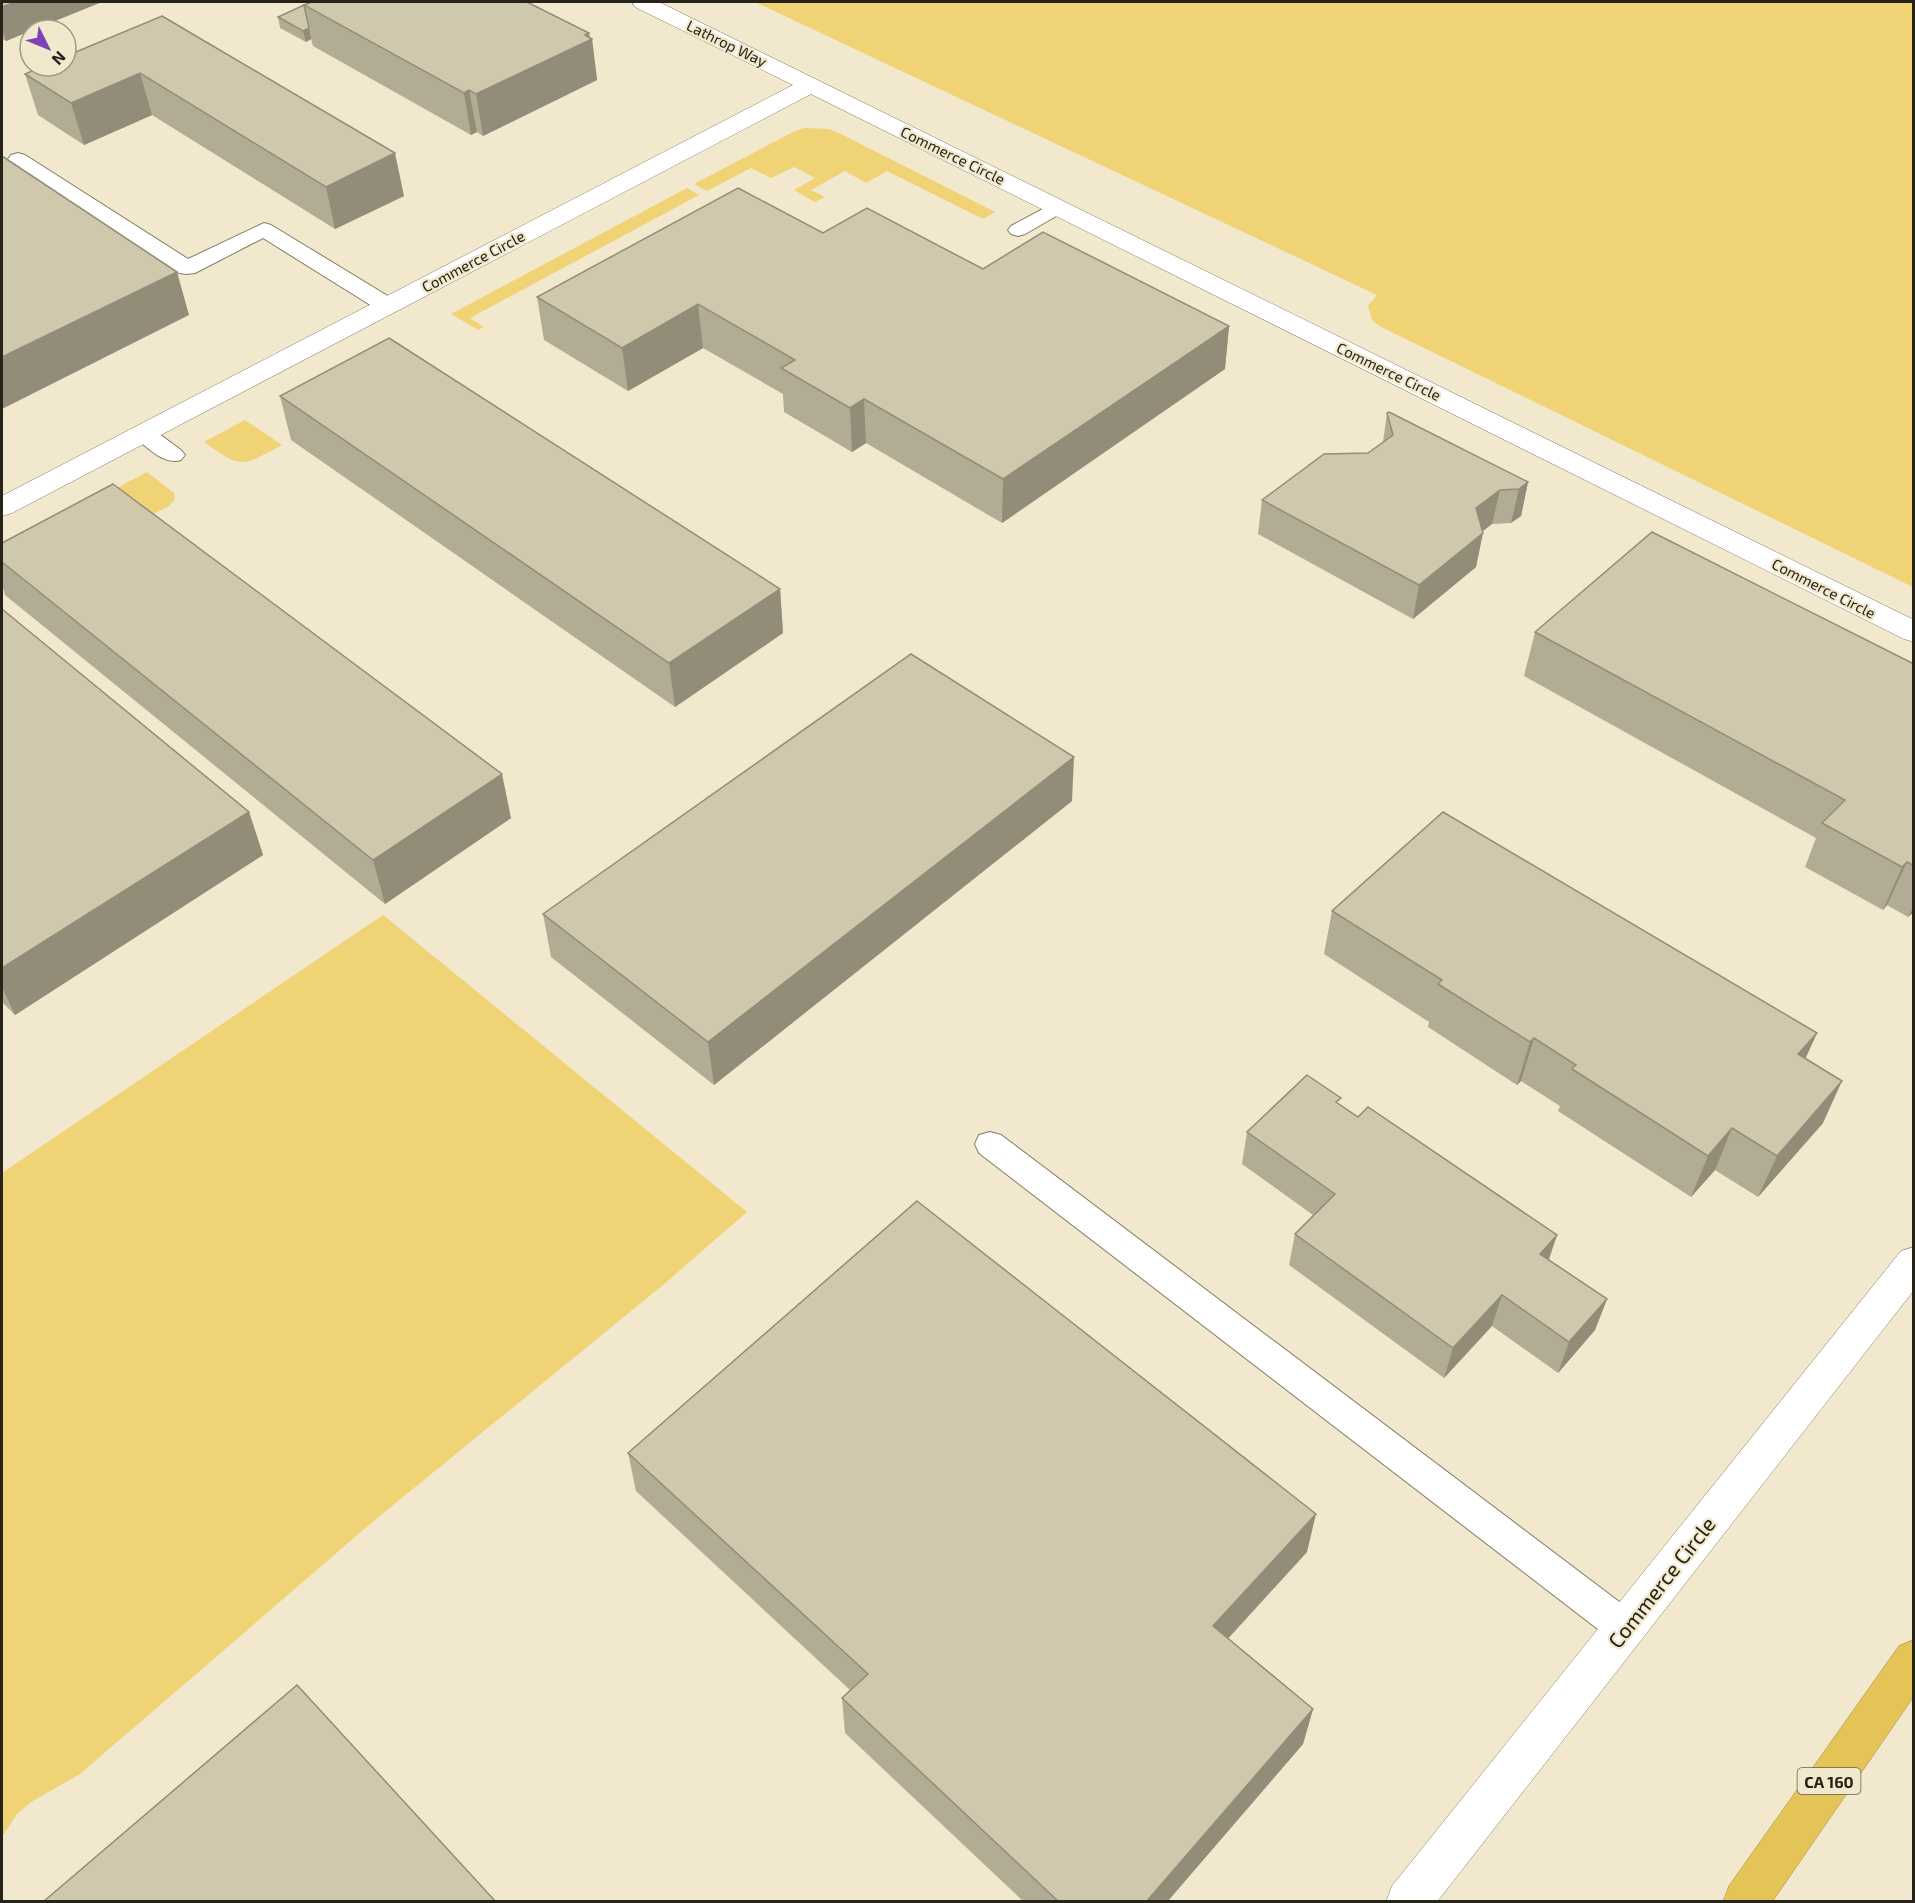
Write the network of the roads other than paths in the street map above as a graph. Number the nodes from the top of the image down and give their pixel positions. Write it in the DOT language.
graph roads {
  1 [pos="643,2"];
  2 [pos="811,85"];
  3 [pos="18,159"];
  4 [pos="1058,207"];
  5 [pos="1018,230"];
  6 [pos="388,306"];
  7 [pos="143,433"];
  8 [pos="173,455"];
  9 [pos="2,507"];
  10 [pos="1914,632"];
  11 [pos="990,1144"];
  12 [pos="1914,1262"];
  13 [pos="1625,1628"];
  14 [pos="1914,1660"];
  15 [pos="1408,1902"];
  16 [pos="1745,1902"];
  1 -- 2 [label="street, Lathrop Way"];
  2 -- 4 [label="street, Commerce Circle"];
  2 -- 6 [label="street, Commerce Circle"];
  3 -- 6 [label="lane"];
  4 -- 5 [label="lane"];
  4 -- 10 [label="street, Commerce Circle"];
  6 -- 7 [label="street, Commerce Circle"];
  7 -- 8 [label="lane"];
  7 -- 9 [label="street, Commerce Circle"];
  11 -- 13 [label="lane"];
  12 -- 13 [label="street, Commerce Circle"];
  13 -- 15 [label="street, Commerce Circle"];
  14 -- 16 [label="highway, CA 160"];
}
